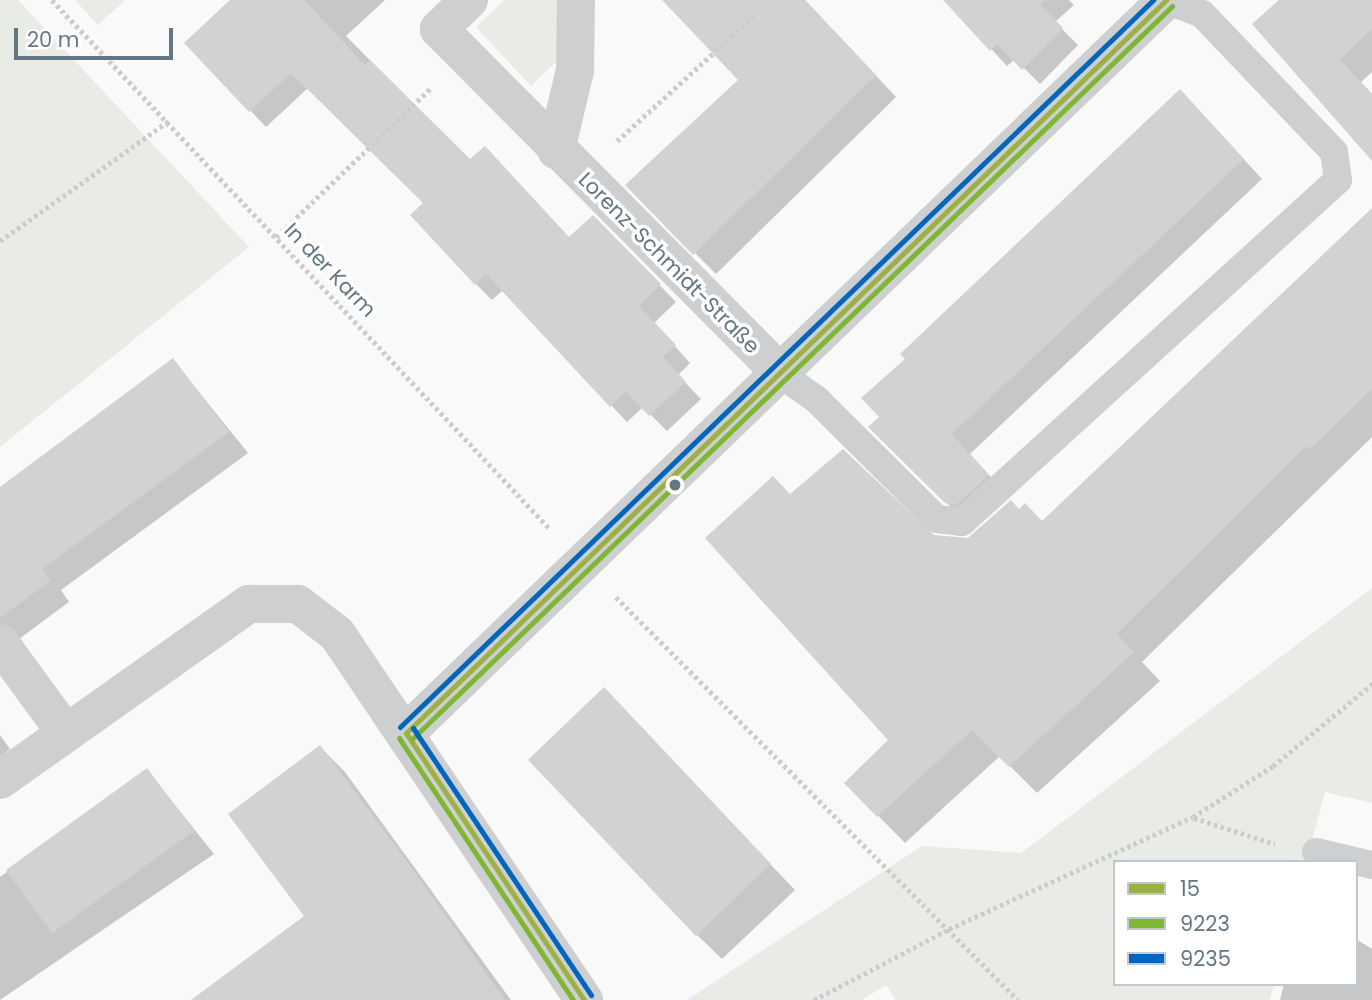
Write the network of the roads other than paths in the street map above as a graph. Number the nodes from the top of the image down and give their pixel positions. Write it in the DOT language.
graph roads {
  1 [pos="469,0"];
  2 [pos="576,0"];
  3 [pos="1166,0"];
  4 [pos="568,162"];
  5 [pos="782,375"];
  6 [pos="0,643"];
  7 [pos="65,732"];
  8 [pos="406,733"];
  9 [pos="0,780"];
  10 [pos="1316,852"];
  11 [pos="1350,860"];
  12 [pos="584,1000"];
  1 -- 4 [label="street, Lorenz-Schmidt-Straße"];
  2 -- 4 [label="street"];
  3 -- 5 [label="street"];
  3 -- 5 [label="lane"];
  4 -- 5 [label="street, Lorenz-Schmidt-Straße"];
  5 -- 8 [label="street"];
  6 -- 7 [label="street"];
  7 -- 8 [label="street"];
  7 -- 9 [label="street"];
  8 -- 12 [label="street"];
  10 -- 11 [label="lane"];
}
